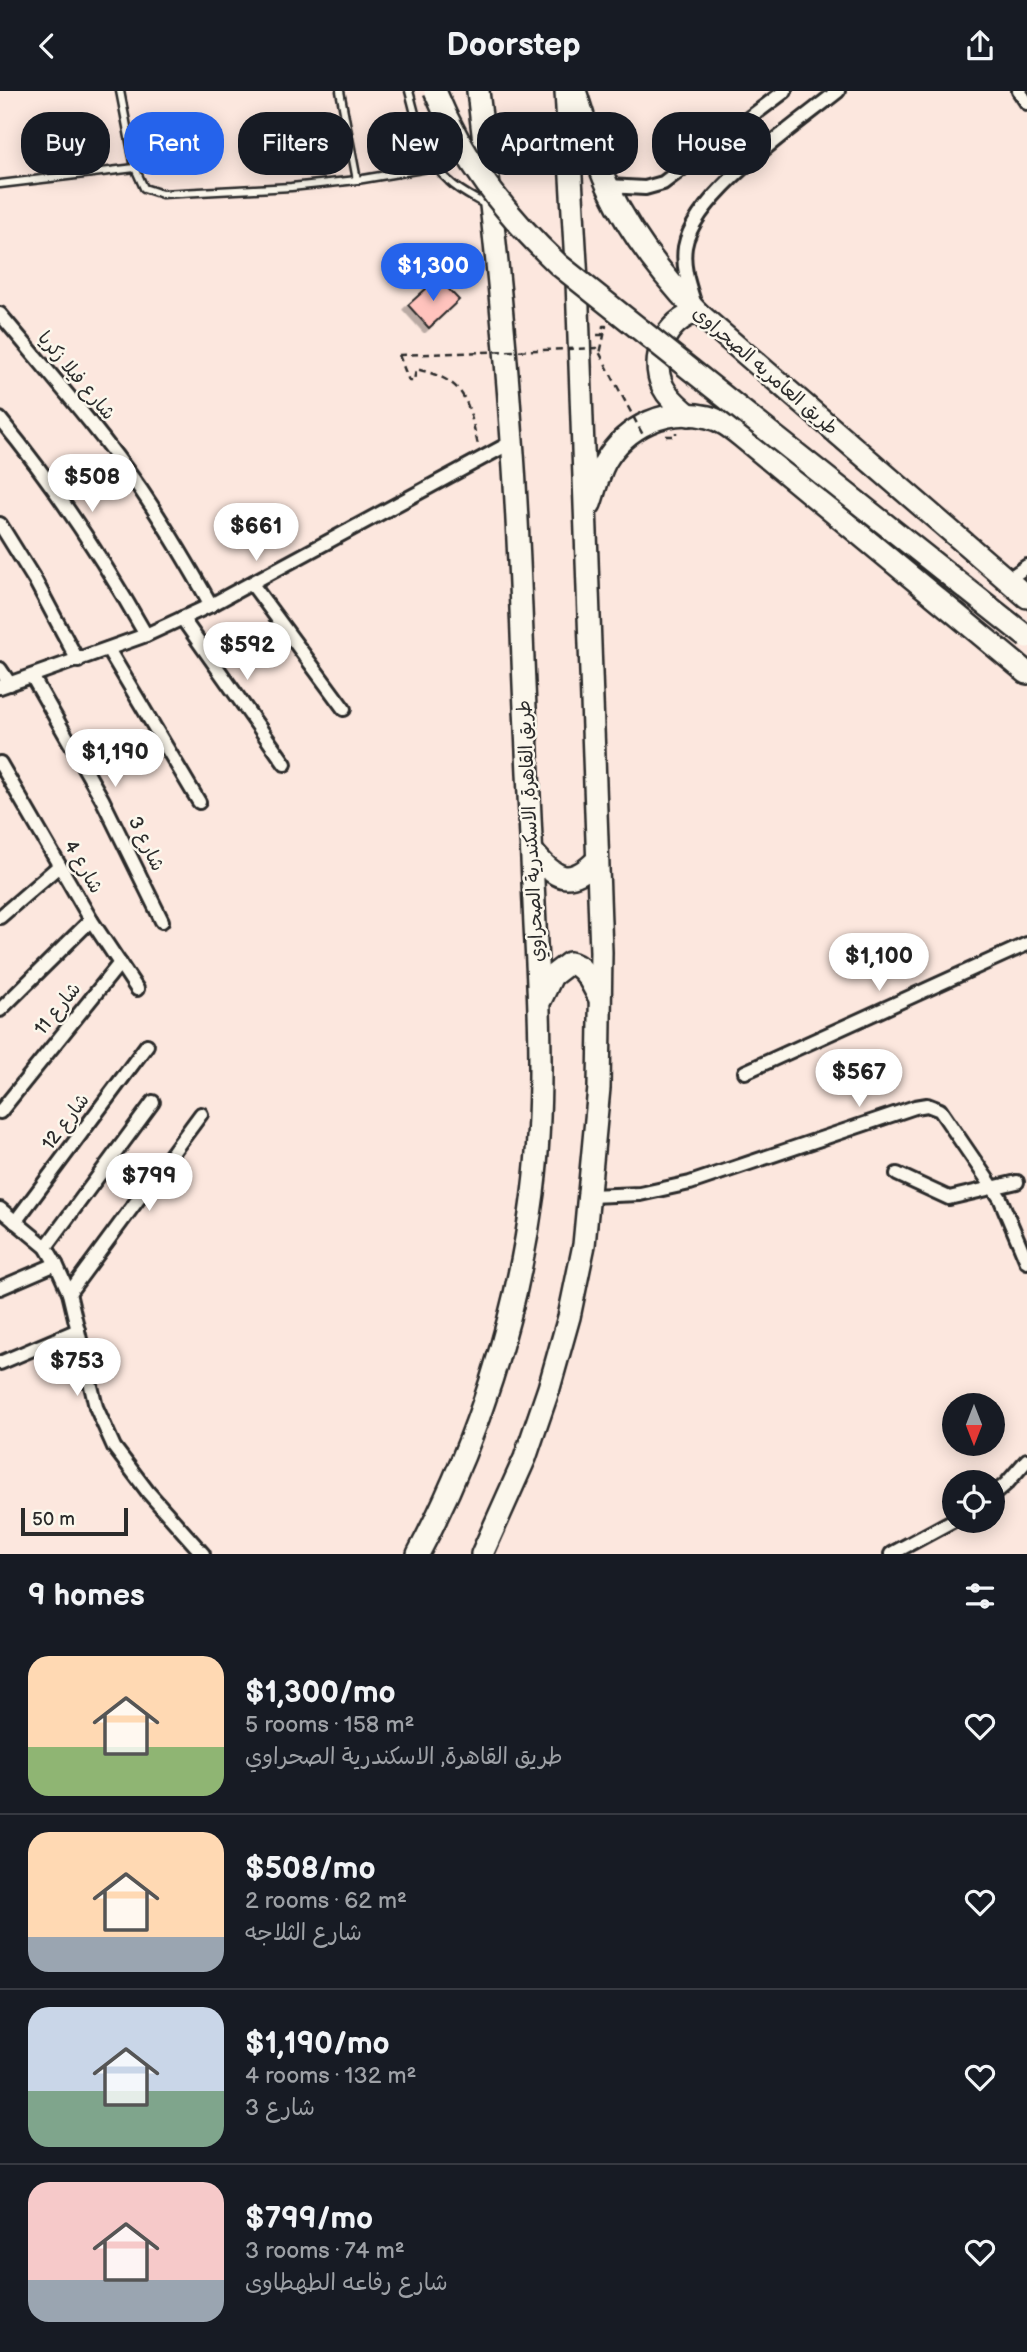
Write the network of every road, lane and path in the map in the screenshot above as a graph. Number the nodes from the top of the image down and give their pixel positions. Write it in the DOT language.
graph roads {
  1 [pos="120,91"];
  2 [pos="340,91"];
  3 [pos="409,91"];
  4 [pos="435,91"];
  5 [pos="478,91"];
  6 [pos="566,91"];
  7 [pos="575,91"];
  8 [pos="785,91"];
  9 [pos="838,91"];
  10 [pos="1019,91"];
  11 [pos="1027,103"];
  12 [pos="124,112"];
  13 [pos="415,112"];
  14 [pos="124,169"];
  15 [pos="138,175"];
  16 [pos="387,175"];
  17 [pos="442,175"];
  18 [pos="357,180"];
  19 [pos="0,184"];
  20 [pos="608,186"];
  21 [pos="493,209"];
  22 [pos="697,312"];
  23 [pos="0,314"];
  24 [pos="602,335"];
  25 [pos="600,354"];
  26 [pos="689,415"];
  27 [pos="0,419"];
  28 [pos="643,437"];
  29 [pos="512,442"];
  30 [pos="481,459"];
  31 [pos="586,516"];
  32 [pos="0,524"];
  33 [pos="1027,566"];
  34 [pos="1007,580"];
  35 [pos="252,584"];
  36 [pos="1027,597"];
  37 [pos="211,605"];
  38 [pos="182,618"];
  39 [pos="146,635"];
  40 [pos="1027,637"];
  41 [pos="108,649"];
  42 [pos="78,661"];
  43 [pos="0,669"];
  44 [pos="1027,673"];
  45 [pos="32,676"];
  46 [pos="5,685"];
  47 [pos="344,709"];
  48 [pos="0,763"];
  49 [pos="285,764"];
  50 [pos="200,801"];
  51 [pos="532,851"];
  52 [pos="597,860"];
  53 [pos="60,866"];
  54 [pos="0,917"];
  55 [pos="91,920"];
  56 [pos="162,921"];
  57 [pos="1027,944"];
  58 [pos="120,963"];
  59 [pos="137,989"];
  60 [pos="599,997"];
  61 [pos="539,1002"];
  62 [pos="0,1010"];
  63 [pos="147,1045"];
  64 [pos="746,1072"];
  65 [pos="152,1103"];
  66 [pos="0,1111"];
  67 [pos="201,1114"];
  68 [pos="897,1174"];
  69 [pos="1017,1182"];
  70 [pos="995,1188"];
  71 [pos="589,1196"];
  72 [pos="0,1209"];
  73 [pos="15,1222"];
  74 [pos="46,1247"];
  75 [pos="1027,1262"];
  76 [pos="56,1264"];
  77 [pos="0,1289"];
  78 [pos="69,1293"];
  79 [pos="78,1329"];
  80 [pos="0,1363"];
  81 [pos="1027,1460"];
  82 [pos="1005,1485"];
  83 [pos="942,1526"];
  84 [pos="204,1554"];
  85 [pos="418,1554"];
  86 [pos="482,1554"];
  87 [pos="891,1554"];
  1 -- 12 [label="lane"];
  2 -- 18 [label="lane"];
  3 -- 13 [label="lane"];
  4 -- 40 [label="highway, bridge"];
  5 -- 21 [label="highway, طريق القاهرة, الاسكندرية الصحراوي"];
  6 -- 31 [label="highway"];
  7 -- 20 [label="highway, طريق العامريه الصحراوى"];
  8 -- 20 [label="street"];
  9 -- 22 [label="street"];
  10 -- 11 [label="street"];
  14 -- 19 [label="lane"];
  15 -- 18 [label="lane"];
  16 -- 18 [label="lane"];
  17 -- 21 [label="lane"];
  20 -- 22 [label="highway, طريق العامريه الصحراوى"];
  21 -- 29 [label="highway, طريق القاهرة, الاسكندرية الصحراوي"];
  22 -- 26 [label="highway"];
  22 -- 34 [label="highway, طريق العامريه الصحراوى"];
  23 -- 37 [label="street, شارع فيلا زكريا"];
  24 -- 25 [label="path"];
  25 -- 28 [label="path, bridge"];
  25 -- 30 [label="path, bridge"];
  26 -- 31 [label="highway"];
  26 -- 44 [label="highway"];
  27 -- 39 [label="street"];
  29 -- 30 [label="street"];
  29 -- 51 [label="highway, طريق القاهرة, الاسكندرية الصحراوي"];
  30 -- 35 [label="street"];
  31 -- 52 [label="highway"];
  32 -- 42 [label="street"];
  33 -- 34 [label="street"];
  34 -- 36 [label="highway, طريق العامريه الصحراوى"];
  35 -- 37 [label="street"];
  35 -- 47 [label="street"];
  37 -- 38 [label="street"];
  38 -- 39 [label="street"];
  38 -- 49 [label="street"];
  39 -- 41 [label="street"];
  41 -- 42 [label="street"];
  41 -- 50 [label="street"];
  42 -- 45 [label="street"];
  43 -- 46 [label="street"];
  45 -- 46 [label="street"];
  45 -- 56 [label="street, شارع 3"];
  48 -- 53 [label="street, شارع 4"];
  51 -- 52 [label="highway"];
  51 -- 61 [label="highway, طريق القاهرة, الاسكندرية الصحراوي"];
  52 -- 60 [label="highway"];
  53 -- 54 [label="street"];
  53 -- 55 [label="street, شارع 4"];
  55 -- 58 [label="street, شارع 4"];
  55 -- 62 [label="street"];
  57 -- 64 [label="street"];
  58 -- 59 [label="street, شارع 4"];
  58 -- 66 [label="street, شارع 11"];
  60 -- 61 [label="highway"];
  60 -- 71 [label="highway"];
  61 -- 85 [label="highway, طريق القاهرة, الاسكندرية الصحراوي"];
  63 -- 73 [label="street, شارع 12"];
  65 -- 74 [label="street"];
  67 -- 78 [label="street"];
  68 -- 70 [label="street"];
  69 -- 70 [label="street"];
  70 -- 71 [label="street"];
  70 -- 75 [label="street"];
  71 -- 86 [label="highway"];
  72 -- 73 [label="street"];
  73 -- 74 [label="street"];
  74 -- 76 [label="street"];
  76 -- 77 [label="street"];
  76 -- 78 [label="street"];
  78 -- 79 [label="street"];
  79 -- 80 [label="street"];
  79 -- 84 [label="street"];
  81 -- 82 [label="street"];
  83 -- 87 [label="street"];
}
